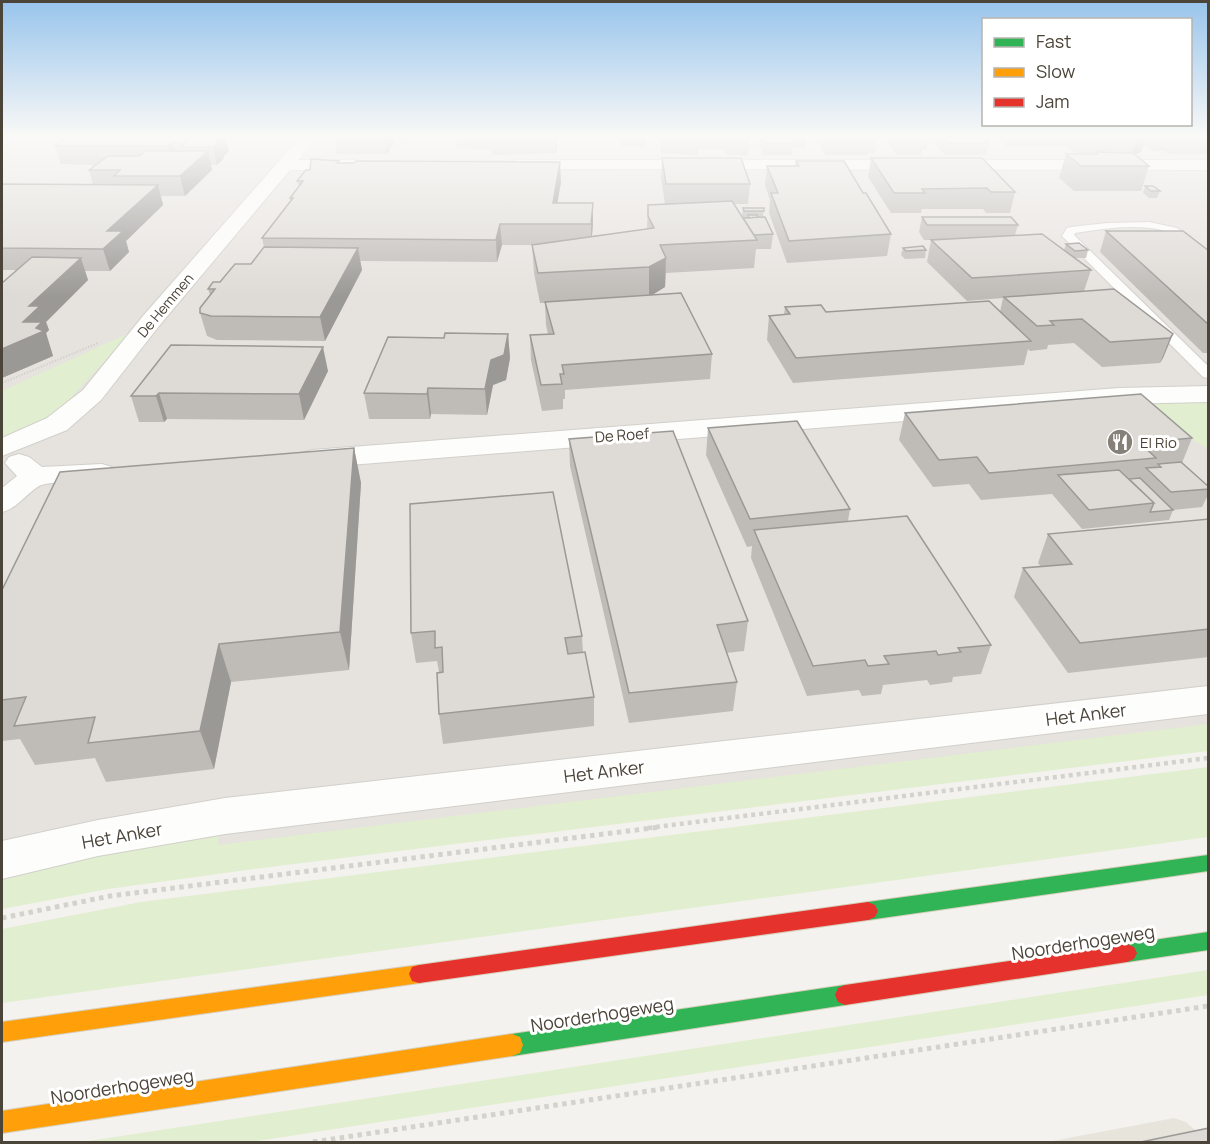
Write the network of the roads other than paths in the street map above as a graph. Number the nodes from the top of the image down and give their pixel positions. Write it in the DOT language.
graph roads {
  1 [pos="263,190"];
  2 [pos="1208,255"];
  3 [pos="1209,374"];
  4 [pos="1209,394"];
  5 [pos="2,449"];
  6 [pos="287,461"];
  7 [pos="126,472"];
  8 [pos="35,476"];
  9 [pos="2,503"];
  10 [pos="1209,700"];
  11 [pos="2,860"];
  12 [pos="1209,863"];
  13 [pos="1209,941"];
  14 [pos="2,1032"];
  15 [pos="2,1122"];
  1 -- 5 [label="street, De Hemmen"];
  2 -- 3 [label="lane"];
  4 -- 6 [label="street, De Roef"];
  5 -- 8 [label="street, De Hemmen"];
  7 -- 8 [label="street"];
  8 -- 9 [label="street"];
  10 -- 11 [label="street, Het Anker"];
  12 -- 14 [label="main road"];
  13 -- 15 [label="main road, Noorderhogeweg"];
}
